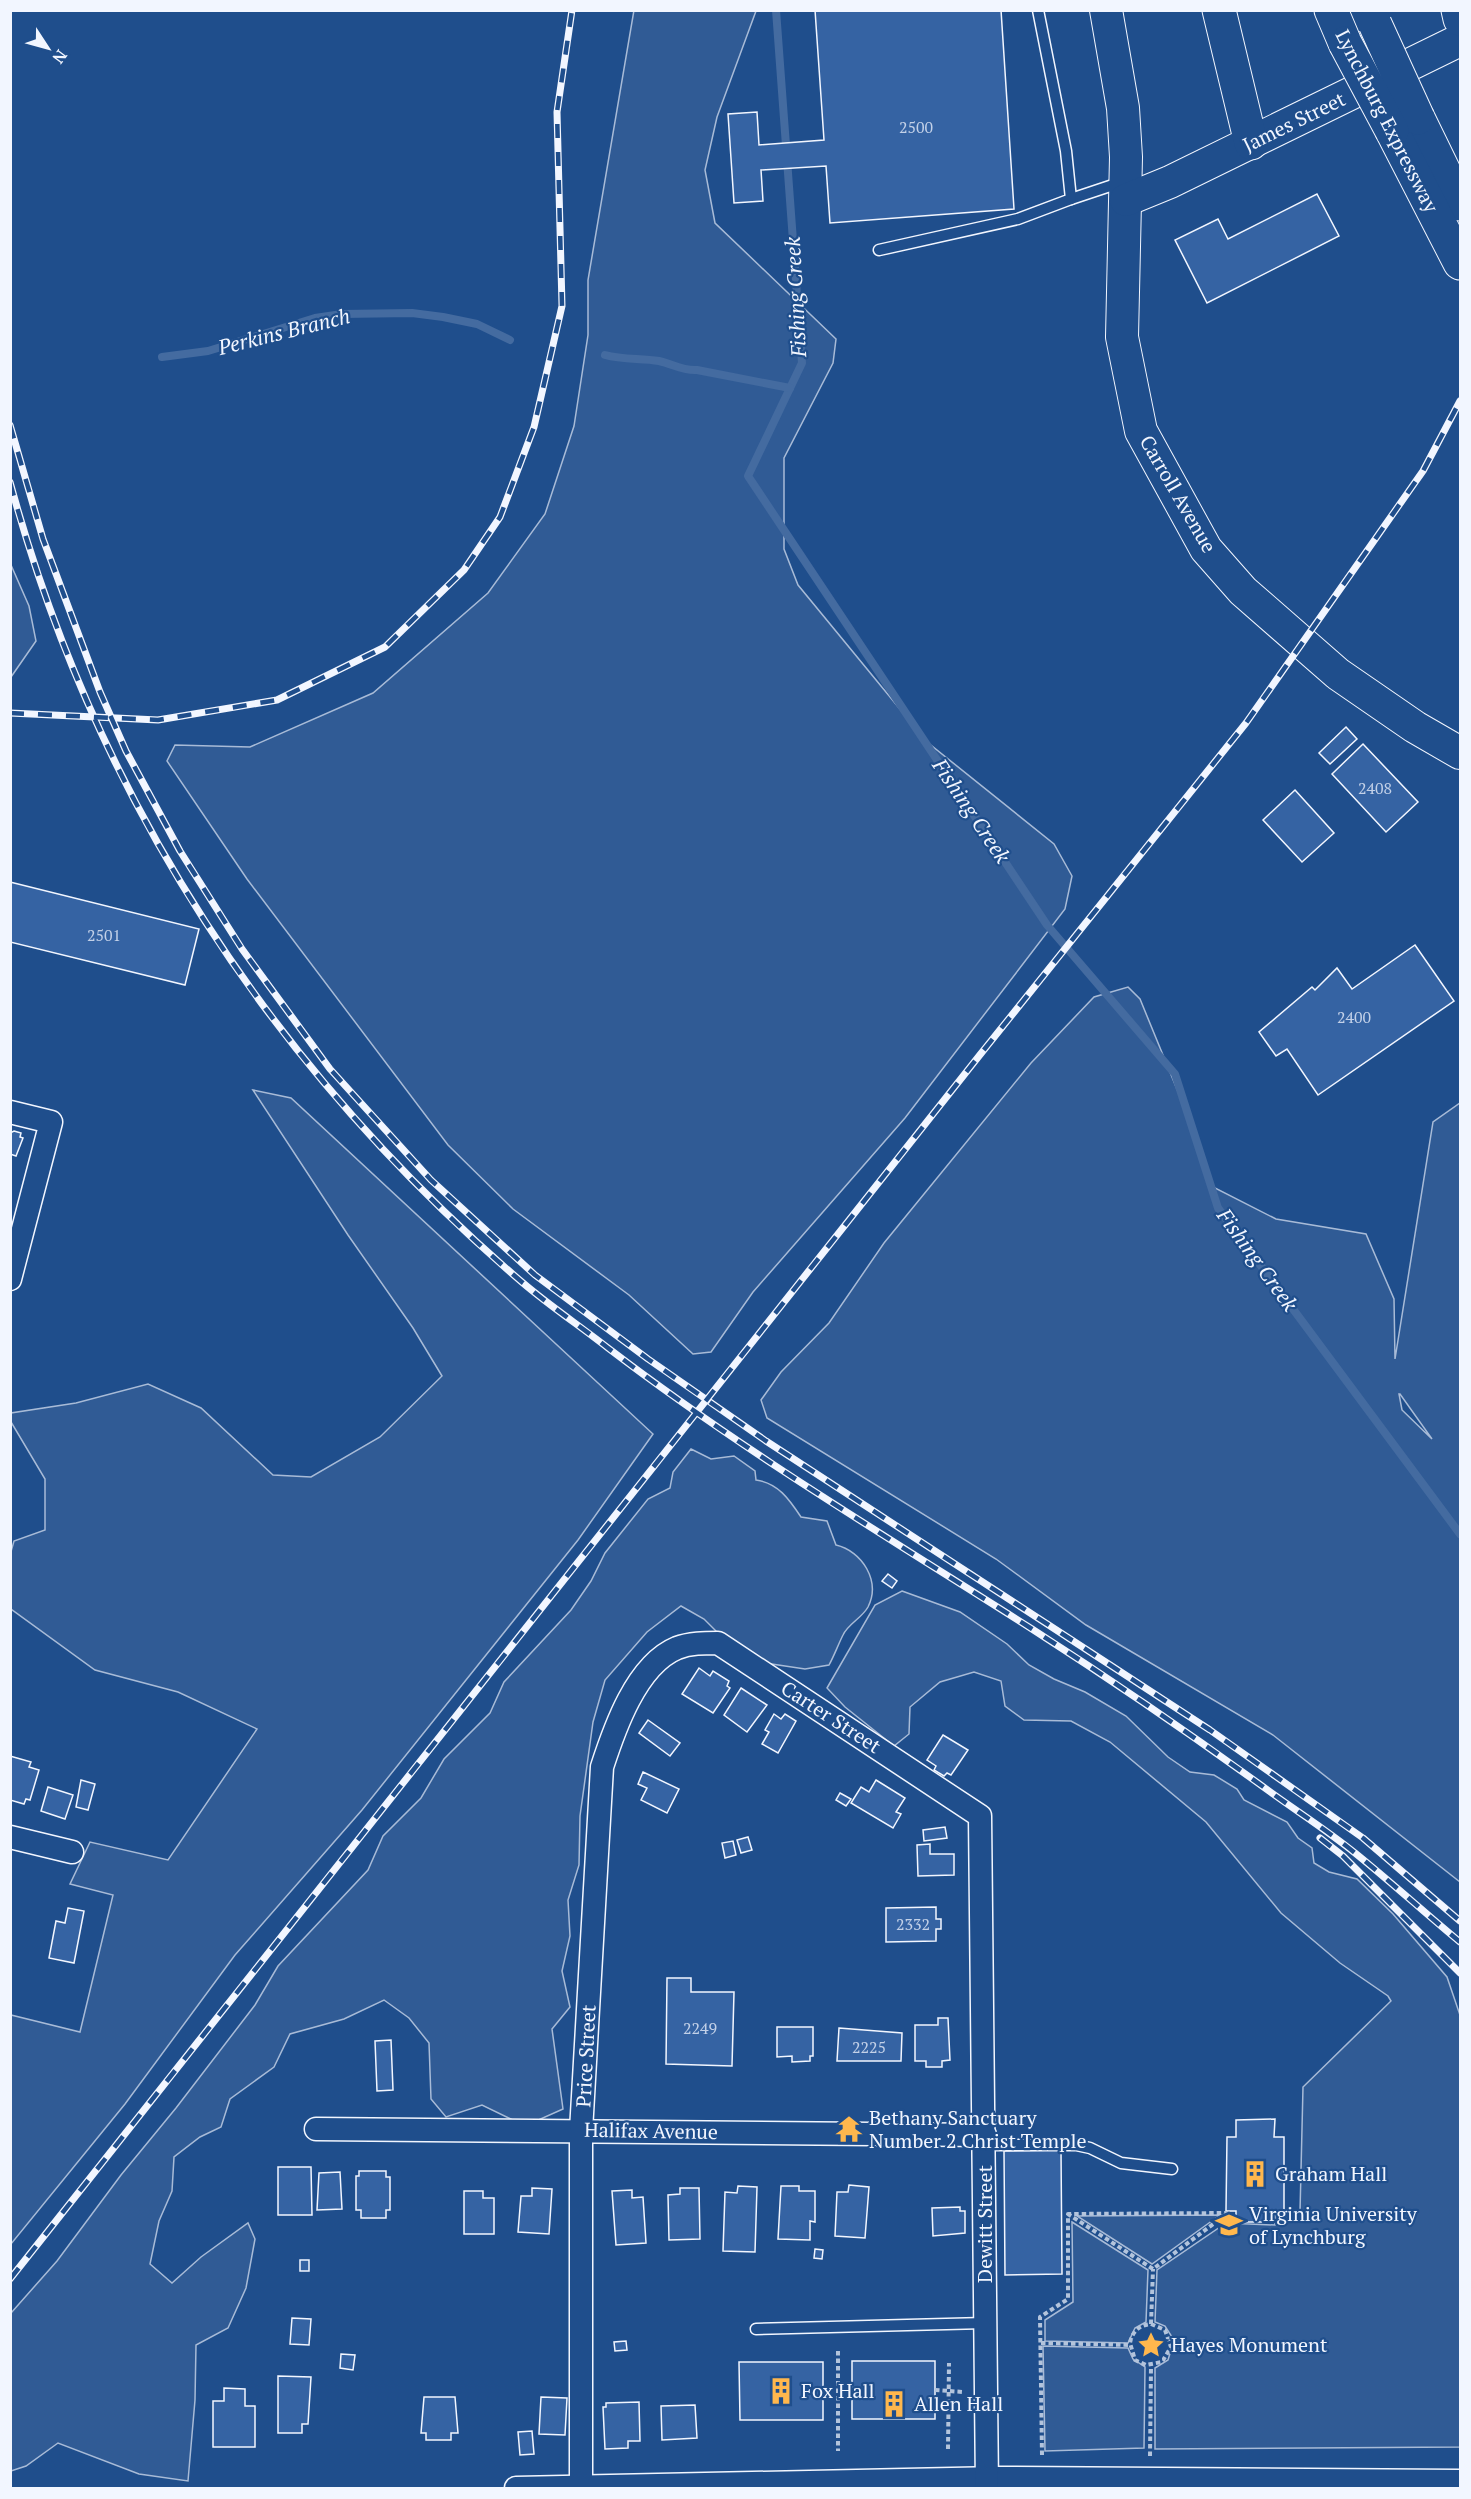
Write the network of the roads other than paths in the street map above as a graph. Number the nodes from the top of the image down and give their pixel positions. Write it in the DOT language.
graph roads {
  1 [pos="1038,10"];
  2 [pos="1106,10"];
  3 [pos="1219,10"];
  4 [pos="1331,10"];
  5 [pos="1458,10"];
  6 [pos="1372,17"];
  7 [pos="1461,20"];
  8 [pos="1461,40"];
  9 [pos="1405,125"];
  10 [pos="1251,143"];
  11 [pos="1126,190"];
  12 [pos="1071,199"];
  13 [pos="1461,204"];
  14 [pos="879,250"];
  15 [pos="1461,263"];
  16 [pos="1461,753"];
  17 [pos="10,1112"];
  18 [pos="10,1279"];
  19 [pos="675,1648"];
  20 [pos="980,1816"];
  21 [pos="10,1838"];
  22 [pos="72,1852"];
  23 [pos="316,2129"];
  24 [pos="581,2131"];
  25 [pos="985,2140"];
  26 [pos="1172,2169"];
  27 [pos="985,2323"];
  28 [pos="756,2329"];
  29 [pos="1461,2481"];
  30 [pos="987,2484"];
  31 [pos="1379,2485"];
  32 [pos="516,2488"];
  33 [pos="581,2488"];
  1 -- 12 [label="lane"];
  2 -- 11 [label="street, Carroll Avenue"];
  3 -- 10 [label="highway"];
  4 -- 9 [label="highway, Lynchburg Expressway, bridge"];
  5 -- 7 [label="highway"];
  6 -- 9 [label="highway, Lynchburg Expressway, bridge"];
  8 -- 10 [label="street, James Street"];
  9 -- 13 [label="highway, Lynchburg Expressway"];
  9 -- 15 [label="highway, Lynchburg Expressway"];
  10 -- 11 [label="street, James Street"];
  11 -- 12 [label="lane"];
  11 -- 16 [label="street, Carroll Avenue"];
  12 -- 14 [label="lane"];
  17 -- 18 [label="street"];
  19 -- 20 [label="street, Carter Street"];
  19 -- 24 [label="street, Price Street"];
  20 -- 25 [label="street, Dewitt Street"];
  21 -- 22 [label="street"];
  23 -- 24 [label="street, Halifax Avenue"];
  24 -- 25 [label="street, Halifax Avenue"];
  24 -- 33 [label="street, Price Street"];
  25 -- 26 [label="lane"];
  25 -- 27 [label="street, Dewitt Street"];
  27 -- 28 [label="lane"];
  27 -- 30 [label="street, Dewitt Street"];
  29 -- 31 [label="street"];
  30 -- 31 [label="street"];
  30 -- 33 [label="street"];
  32 -- 33 [label="street"];
}
